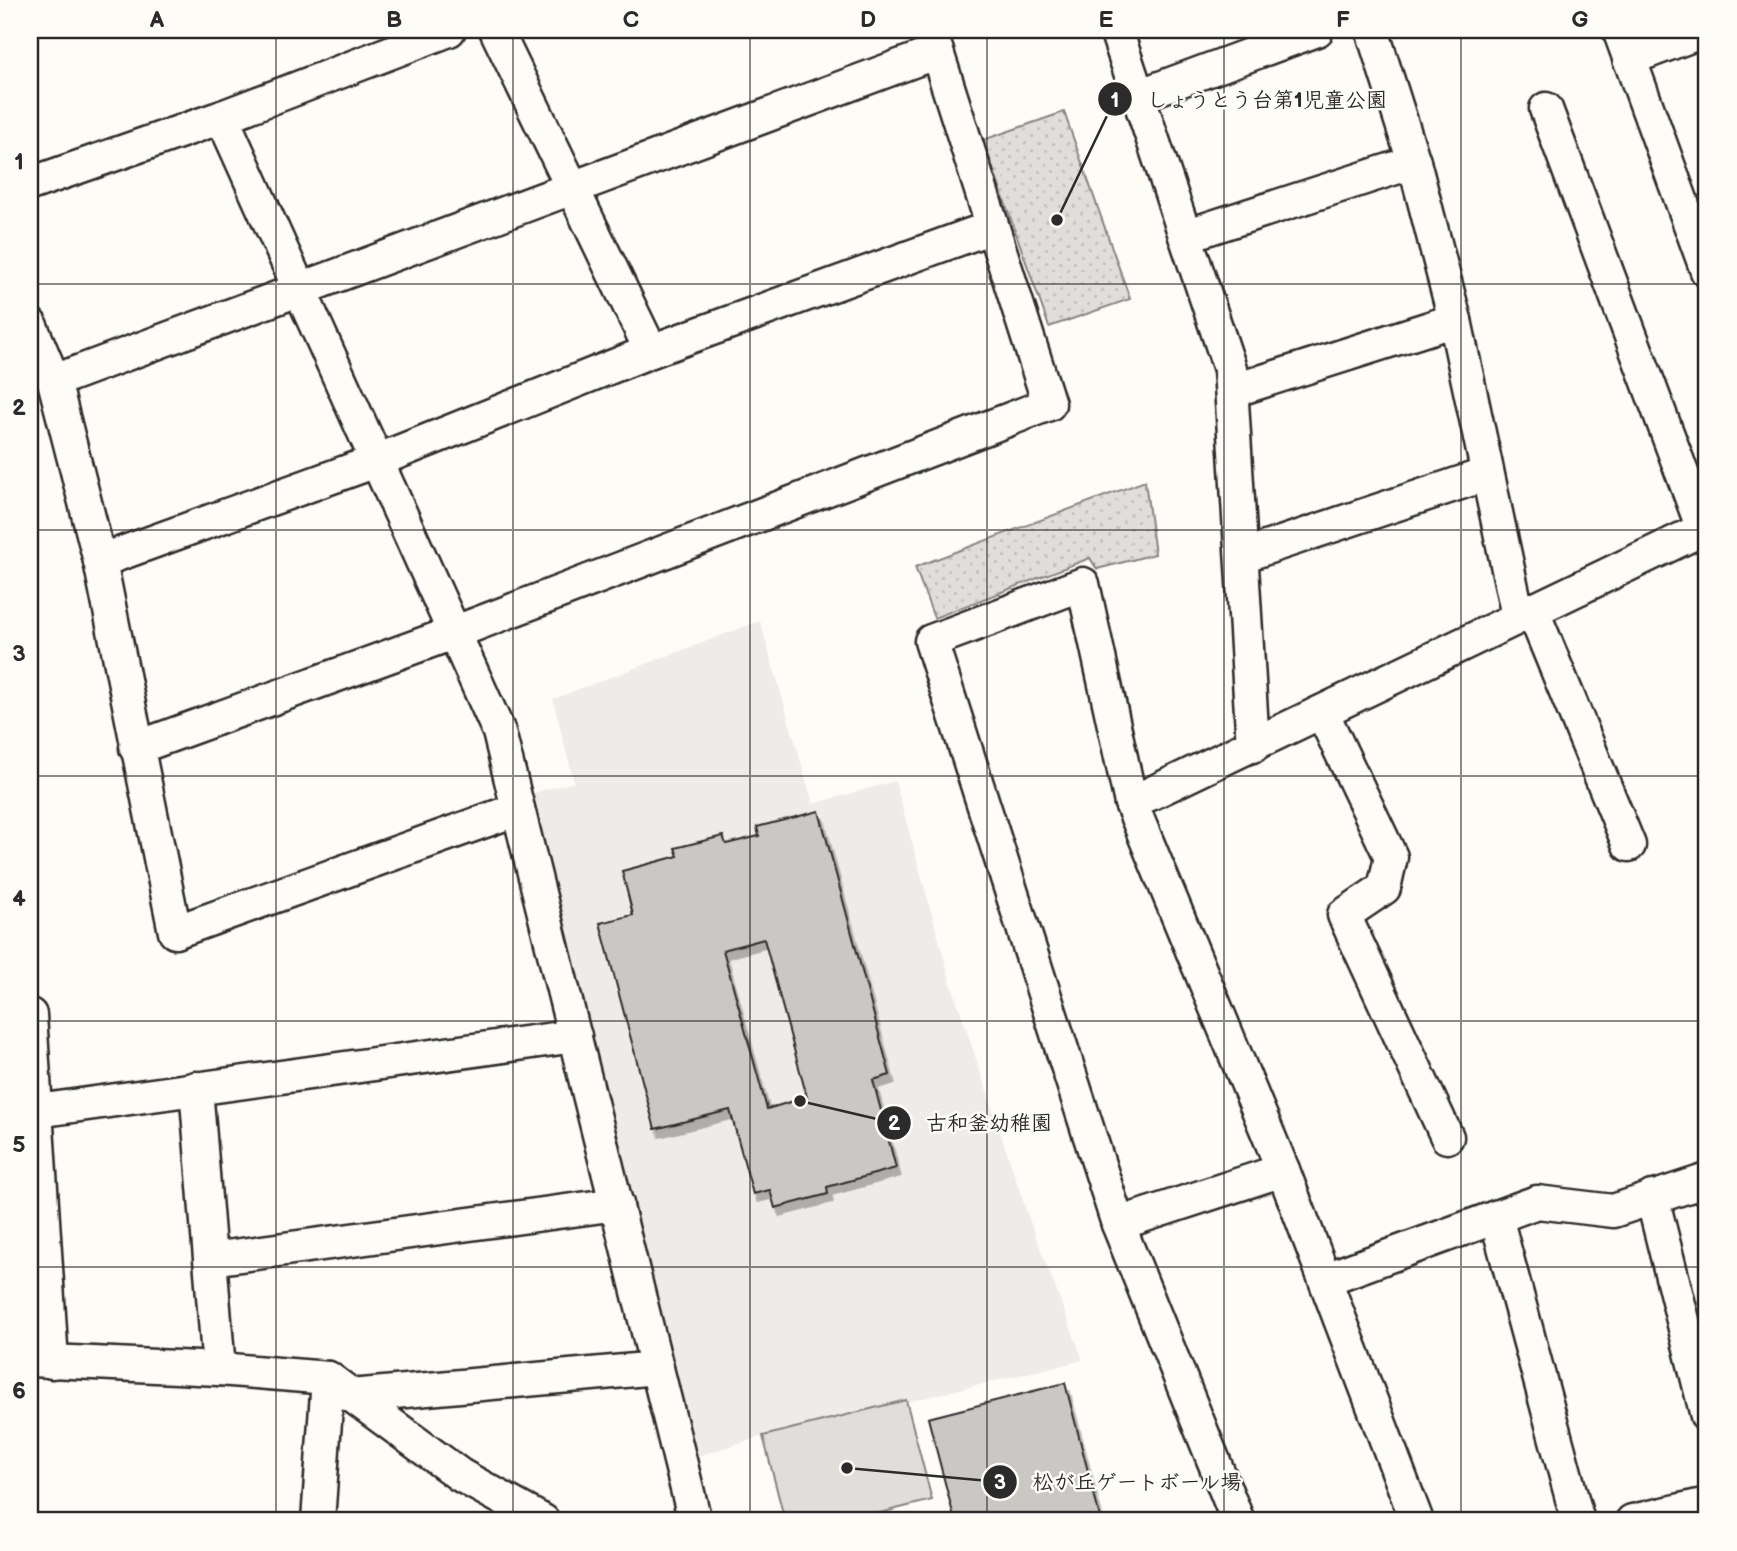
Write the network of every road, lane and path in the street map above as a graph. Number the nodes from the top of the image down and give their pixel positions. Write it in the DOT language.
graph roads {
  1 [pos="449,30"];
  2 [pos="495,30"];
  3 [pos="1116,30"];
  4 [pos="1317,30"];
  5 [pos="1372,30"];
  6 [pos="1619,30"];
  7 [pos="1706,30"];
  8 [pos="934,41"];
  9 [pos="1629,59"];
  10 [pos="1138,96"];
  11 [pos="1546,109"];
  12 [pos="222,117"];
  13 [pos="1414,162"];
  14 [pos="33,174"];
  15 [pos="574,188"];
  16 [pos="992,227"];
  17 [pos="1185,236"];
  18 [pos="1707,271"];
  19 [pos="298,289"];
  20 [pos="1455,320"];
  21 [pos="30,324"];
  22 [pos="651,351"];
  23 [pos="54,382"];
  24 [pos="1232,391"];
  25 [pos="376,461"];
  26 [pos="1487,474"];
  27 [pos="1705,528"];
  28 [pos="1242,556"];
  29 [pos="100,561"];
  30 [pos="1525,613"];
  31 [pos="453,633"];
  32 [pos="1322,712"];
  33 [pos="1253,746"];
  34 [pos="136,748"];
  35 [pos="1131,803"];
  36 [pos="518,809"];
  37 [pos="1629,845"];
  38 [pos="30,1015"];
  39 [pos="575,1036"];
  40 [pos="196,1088"];
  41 [pos="33,1111"];
  42 [pos="1447,1137"];
  43 [pos="1283,1170"];
  44 [pos="1707,1180"];
  45 [pos="1652,1197"];
  46 [pos="617,1204"];
  47 [pos="1496,1217"];
  48 [pos="1118,1224"];
  49 [pos="211,1259"];
  50 [pos="1326,1279"];
  51 [pos="41,1361"];
  52 [pos="657,1368"];
  53 [pos="219,1369"];
  54 [pos="340,1387"];
  55 [pos="1707,1416"];
  56 [pos="1707,1504"];
  57 [pos="318,1521"];
  58 [pos="543,1521"];
  59 [pos="695,1521"];
  60 [pos="1238,1521"];
  61 [pos="1417,1521"];
  62 [pos="1578,1521"];
  63 [pos="1632,1521"];
  1 -- 12 [label="street"];
  2 -- 15 [label="street"];
  3 -- 10 [label="street"];
  4 -- 10 [label="street"];
  5 -- 13 [label="street"];
  6 -- 9 [label="street"];
  7 -- 9 [label="street"];
  8 -- 15 [label="street"];
  8 -- 16 [label="street"];
  9 -- 18 [label="street"];
  10 -- 17 [label="street"];
  11 -- 27 [label="street"];
  12 -- 14 [label="street"];
  12 -- 19 [label="street"];
  13 -- 17 [label="street"];
  13 -- 20 [label="street"];
  15 -- 19 [label="street"];
  15 -- 22 [label="street"];
  16 -- 22 [label="street"];
  16 -- 31 [label="street"];
  17 -- 24 [label="street"];
  19 -- 23 [label="street"];
  19 -- 25 [label="street"];
  20 -- 24 [label="street"];
  20 -- 26 [label="street"];
  21 -- 23 [label="street"];
  22 -- 25 [label="street"];
  23 -- 29 [label="street"];
  24 -- 28 [label="street"];
  25 -- 29 [label="street"];
  25 -- 31 [label="street"];
  26 -- 28 [label="street"];
  26 -- 30 [label="street"];
  27 -- 30 [label="street"];
  28 -- 33 [label="street"];
  29 -- 34 [label="street"];
  30 -- 32 [label="street"];
  30 -- 37 [label="street"];
  31 -- 34 [label="street"];
  31 -- 36 [label="street"];
  32 -- 33 [label="street"];
  32 -- 42 [label="street"];
  33 -- 35 [label="street"];
  34 -- 36 [label="street"];
  35 -- 43 [label="street"];
  35 -- 48 [label="street"];
  36 -- 39 [label="street"];
  38 -- 41 [label="street"];
  39 -- 40 [label="street"];
  39 -- 46 [label="street"];
  40 -- 41 [label="street"];
  40 -- 49 [label="street"];
  41 -- 51 [label="street"];
  43 -- 48 [label="street"];
  43 -- 50 [label="street"];
  44 -- 45 [label="street"];
  45 -- 47 [label="street"];
  45 -- 55 [label="street"];
  46 -- 49 [label="street"];
  46 -- 52 [label="street"];
  47 -- 50 [label="street"];
  47 -- 62 [label="street"];
  48 -- 60 [label="street"];
  49 -- 53 [label="street"];
  50 -- 61 [label="street"];
  51 -- 53 [label="street"];
  52 -- 54 [label="street"];
  52 -- 59 [label="street"];
  53 -- 54 [label="street"];
  54 -- 57 [label="street"];
  54 -- 58 [label="street"];
  56 -- 63 [label="street"];
}
